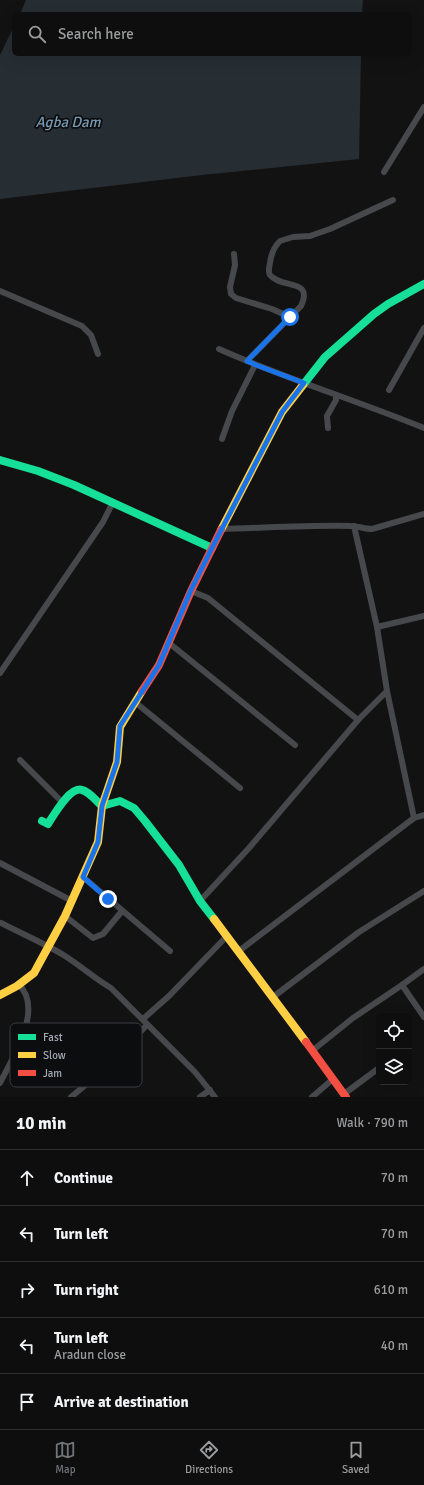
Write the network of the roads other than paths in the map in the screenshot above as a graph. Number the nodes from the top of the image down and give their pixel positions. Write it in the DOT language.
graph roads {
  1 [pos="424,107"];
  2 [pos="384,172"];
  3 [pos="393,200"];
  4 [pos="234,254"];
  5 [pos="424,284"];
  6 [pos="0,291"];
  7 [pos="290,317"];
  8 [pos="424,328"];
  9 [pos="219,349"];
  10 [pos="98,354"];
  11 [pos="247,361"];
  12 [pos="256,365"];
  13 [pos="304,383"];
  14 [pos="389,390"];
  15 [pos="336,395"];
  16 [pos="328,428"];
  17 [pos="424,428"];
  18 [pos="222,439"];
  19 [pos="0,460"];
  20 [pos="113,502"];
  21 [pos="424,514"];
  22 [pos="354,526"];
  23 [pos="221,529"];
  24 [pos="212,548"];
  25 [pos="191,590"];
  26 [pos="424,616"];
  27 [pos="377,627"];
  28 [pos="169,643"];
  29 [pos="0,673"];
  30 [pos="387,691"];
  31 [pos="135,702"];
  32 [pos="358,720"];
  33 [pos="295,745"];
  34 [pos="20,760"];
  35 [pos="240,788"];
  36 [pos="63,803"];
  37 [pos="102,806"];
  38 [pos="424,815"];
  39 [pos="414,818"];
  40 [pos="42,821"];
  41 [pos="0,863"];
  42 [pos="83,877"];
  43 [pos="423,892"];
  44 [pos="72,901"];
  45 [pos="200,901"];
  46 [pos="122,911"];
  47 [pos="65,916"];
  48 [pos="1,923"];
  49 [pos="227,936"];
  50 [pos="48,948"];
  51 [pos="170,951"];
  52 [pos="239,951"];
  53 [pos="424,969"];
  54 [pos="20,984"];
  55 [pos="402,986"];
  56 [pos="0,994"];
  57 [pos="273,997"];
  58 [pos="424,1018"];
  59 [pos="143,1019"];
  60 [pos="28,1023"];
  61 [pos="148,1025"];
  62 [pos="142,1031"];
  63 [pos="312,1051"];
  64 [pos="10,1063"];
  65 [pos="376,1070"];
  66 [pos="333,1079"];
  67 [pos="0,1083"];
  68 [pos="83,1087"];
  69 [pos="210,1090"];
  70 [pos="345,1096"];
  71 [pos="71,1097"];
  72 [pos="200,1097"];
  73 [pos="215,1097"];
  74 [pos="312,1097"];
  1 -- 2 [label="street"];
  3 -- 7 [label="street"];
  4 -- 7 [label="street"];
  5 -- 13 [label="street"];
  6 -- 10 [label="street"];
  7 -- 11 [label="street"];
  8 -- 14 [label="street"];
  9 -- 11 [label="street"];
  11 -- 12 [label="street"];
  12 -- 13 [label="street"];
  12 -- 18 [label="street"];
  13 -- 15 [label="street"];
  13 -- 23 [label="street"];
  15 -- 16 [label="street"];
  15 -- 17 [label="street"];
  19 -- 20 [label="street"];
  20 -- 24 [label="street"];
  20 -- 29 [label="street"];
  21 -- 22 [label="street"];
  22 -- 23 [label="street"];
  22 -- 27 [label="street"];
  23 -- 24 [label="street"];
  24 -- 25 [label="street"];
  25 -- 28 [label="street"];
  25 -- 32 [label="street"];
  26 -- 27 [label="street"];
  27 -- 30 [label="street"];
  28 -- 31 [label="street"];
  28 -- 33 [label="street"];
  30 -- 32 [label="street"];
  30 -- 39 [label="street"];
  31 -- 35 [label="street"];
  31 -- 37 [label="street"];
  32 -- 45 [label="street"];
  34 -- 36 [label="street"];
  36 -- 37 [label="street"];
  36 -- 40 [label="street"];
  37 -- 42 [label="street"];
  37 -- 45 [label="street"];
  38 -- 39 [label="street"];
  39 -- 52 [label="street"];
  41 -- 44 [label="street"];
  42 -- 44 [label="street"];
  42 -- 46 [label="street"];
  43 -- 57 [label="street"];
  44 -- 47 [label="street"];
  45 -- 49 [label="street"];
  46 -- 47 [label="street"];
  46 -- 51 [label="street"];
  47 -- 50 [label="street"];
  48 -- 50 [label="street"];
  49 -- 52 [label="street"];
  49 -- 59 [label="street"];
  50 -- 54 [label="street"];
  50 -- 59 [label="street"];
  52 -- 57 [label="street"];
  53 -- 55 [label="street"];
  54 -- 56 [label="street"];
  54 -- 60 [label="street"];
  55 -- 58 [label="street"];
  55 -- 63 [label="street"];
  57 -- 63 [label="street"];
  59 -- 61 [label="street"];
  61 -- 62 [label="street"];
  61 -- 69 [label="street"];
  63 -- 66 [label="street"];
  64 -- 67 [label="street"];
  65 -- 70 [label="street"];
  66 -- 70 [label="street"];
  66 -- 74 [label="street"];
  68 -- 71 [label="street"];
  69 -- 72 [label="street"];
  69 -- 73 [label="street"];
}
